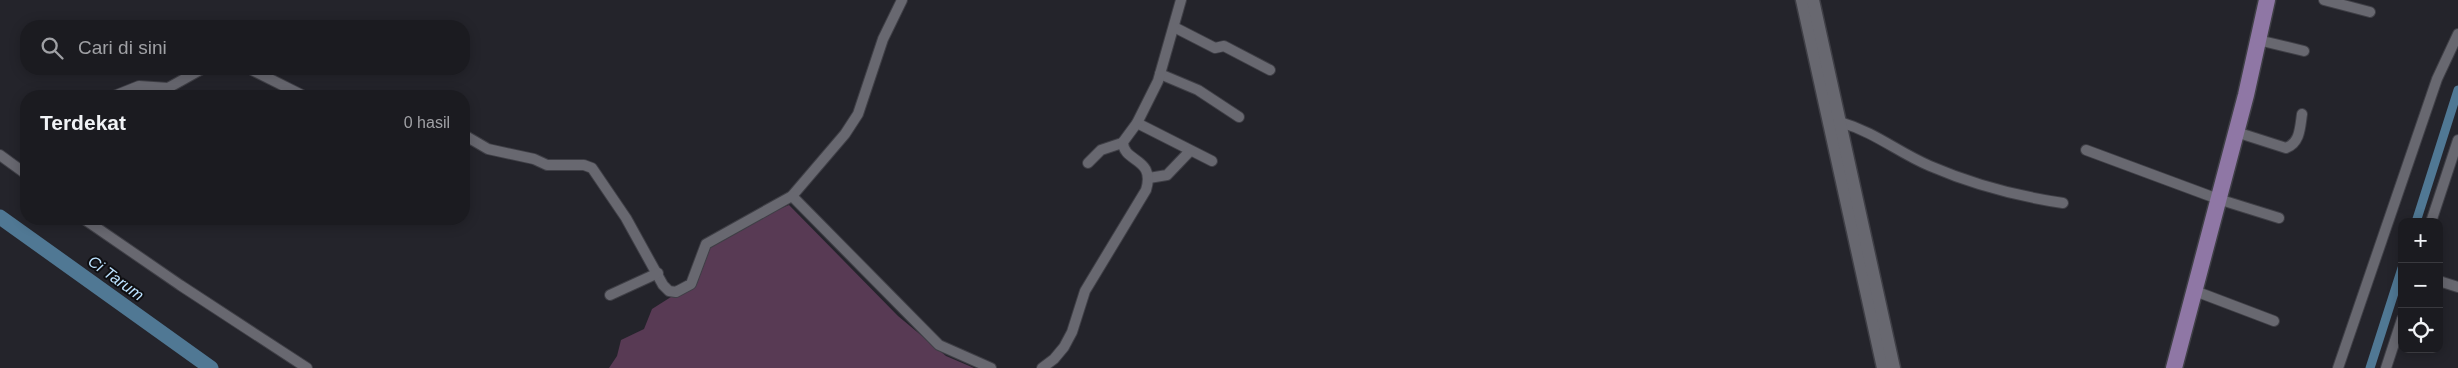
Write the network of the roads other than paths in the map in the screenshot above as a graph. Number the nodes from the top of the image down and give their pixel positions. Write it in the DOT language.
graph roads {
  1 [pos="902,0"];
  2 [pos="1181,0"];
  3 [pos="1802,0"];
  4 [pos="1813,0"];
  5 [pos="2267,0"];
  6 [pos="2324,0"];
  7 [pos="2370,12"];
  8 [pos="1174,27"];
  9 [pos="2458,34"];
  10 [pos="2258,40"];
  11 [pos="2304,52"];
  12 [pos="1270,70"];
  13 [pos="1160,74"];
  14 [pos="191,75"];
  15 [pos="262,75"];
  16 [pos="128,90"];
  17 [pos="292,90"];
  18 [pos="2302,114"];
  19 [pos="1239,117"];
  20 [pos="1840,122"];
  21 [pos="1136,123"];
  22 [pos="2236,132"];
  23 [pos="470,138"];
  24 [pos="2458,140"];
  25 [pos="1122,143"];
  26 [pos="1190,150"];
  27 [pos="2086,150"];
  28 [pos="0,155"];
  29 [pos="1212,162"];
  30 [pos="1088,163"];
  31 [pos="20,168"];
  32 [pos="1149,178"];
  33 [pos="792,196"];
  34 [pos="2218,198"];
  35 [pos="2063,203"];
  36 [pos="2279,218"];
  37 [pos="2432,218"];
  38 [pos="93,225"];
  39 [pos="658,272"];
  40 [pos="2443,282"];
  41 [pos="2458,287"];
  42 [pos="2194,290"];
  43 [pos="610,296"];
  44 [pos="2274,321"];
  45 [pos="2398,331"];
  46 [pos="307,368"];
  47 [pos="991,368"];
  48 [pos="1042,368"];
  49 [pos="1883,368"];
  50 [pos="1894,368"];
  51 [pos="2174,368"];
  52 [pos="2338,368"];
  53 [pos="2386,368"];
  1 -- 33 [label="street"];
  2 -- 8 [label="street"];
  3 -- 49 [label="street"];
  4 -- 20 [label="street"];
  5 -- 10 [label="main road"];
  6 -- 7 [label="street"];
  8 -- 12 [label="street"];
  8 -- 13 [label="street"];
  9 -- 52 [label="street"];
  10 -- 11 [label="street"];
  10 -- 22 [label="main road"];
  13 -- 19 [label="street"];
  13 -- 21 [label="street"];
  14 -- 16 [label="street"];
  15 -- 17 [label="street"];
  18 -- 22 [label="street"];
  20 -- 35 [label="street"];
  20 -- 50 [label="street"];
  21 -- 25 [label="street"];
  21 -- 26 [label="street"];
  22 -- 34 [label="main road"];
  23 -- 39 [label="street"];
  24 -- 37 [label="street"];
  25 -- 30 [label="street"];
  25 -- 32 [label="street"];
  26 -- 29 [label="street"];
  26 -- 32 [label="street"];
  27 -- 34 [label="street"];
  28 -- 31 [label="street"];
  32 -- 48 [label="street"];
  33 -- 39 [label="street"];
  33 -- 47 [label="street"];
  34 -- 36 [label="street"];
  34 -- 42 [label="main road"];
  38 -- 46 [label="street"];
  39 -- 43 [label="street"];
  40 -- 41 [label="street"];
  42 -- 44 [label="street"];
  42 -- 51 [label="main road"];
  45 -- 53 [label="street"];
}
